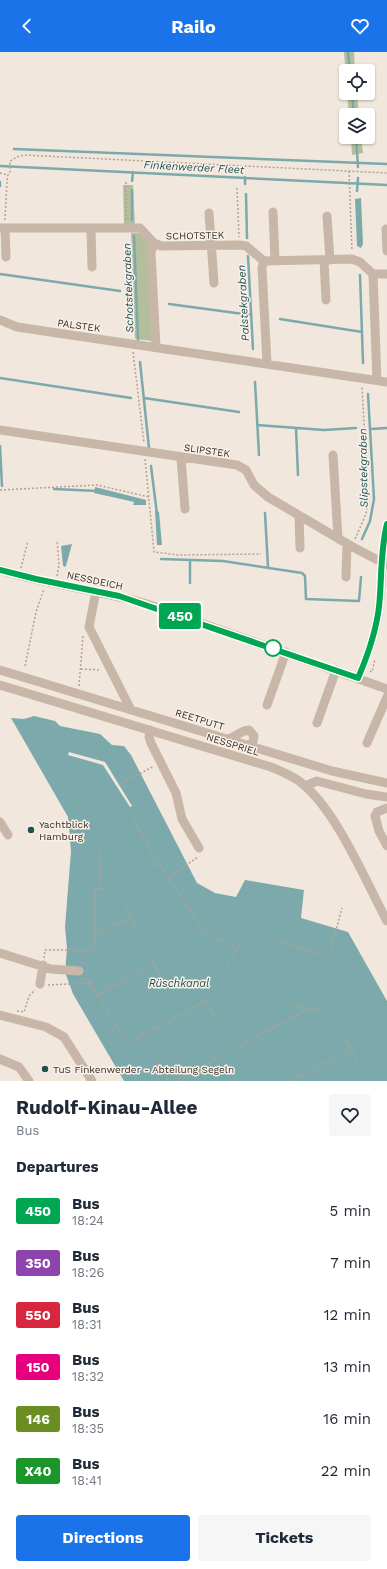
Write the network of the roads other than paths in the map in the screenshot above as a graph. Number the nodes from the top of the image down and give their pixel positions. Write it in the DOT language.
graph roads {
  1 [pos="273,212"];
  2 [pos="209,213"];
  3 [pos="327,216"];
  4 [pos="2,228"];
  5 [pos="91,228"];
  6 [pos="386,229"];
  7 [pos="154,243"];
  8 [pos="212,245"];
  9 [pos="387,250"];
  10 [pos="6,257"];
  11 [pos="275,260"];
  12 [pos="327,260"];
  13 [pos="264,261"];
  14 [pos="92,267"];
  15 [pos="373,274"];
  16 [pos="387,274"];
  17 [pos="214,283"];
  18 [pos="326,300"];
  19 [pos="0,320"];
  20 [pos="156,347"];
  21 [pos="267,363"];
  22 [pos="377,380"];
  23 [pos="387,382"];
  24 [pos="0,430"];
  25 [pos="334,456"];
  26 [pos="181,458"];
  27 [pos="185,509"];
  28 [pos="299,516"];
  29 [pos="387,524"];
  30 [pos="338,538"];
  31 [pos="349,545"];
  32 [pos="300,548"];
  33 [pos="384,563"];
  34 [pos="0,570"];
  35 [pos="346,577"];
  36 [pos="96,591"];
  37 [pos="286,652"];
  38 [pos="0,670"];
  39 [pos="336,670"];
  40 [pos="358,678"];
  41 [pos="1,688"];
  42 [pos="387,689"];
  43 [pos="387,697"];
  44 [pos="267,705"];
  45 [pos="131,710"];
  46 [pos="317,723"];
  47 [pos="150,730"];
  48 [pos="229,740"];
  49 [pos="368,743"];
  50 [pos="248,745"];
  51 [pos="387,783"];
  52 [pos="305,786"];
  53 [pos="387,796"];
  54 [pos="387,808"];
  55 [pos="0,822"];
  56 [pos="8,835"];
  57 [pos="387,846"];
  58 [pos="199,848"];
  59 [pos="387,921"];
  60 [pos="0,953"];
  61 [pos="47,967"];
  62 [pos="79,972"];
  63 [pos="40,984"];
  64 [pos="4,1016"];
  65 [pos="0,1059"];
  66 [pos="29,1081"];
  67 [pos="92,1081"];
  1 -- 11 [label="street"];
  2 -- 8 [label="street"];
  3 -- 12 [label="street"];
  4 -- 5 [label="street, SCHOTSTEK"];
  4 -- 10 [label="street"];
  5 -- 7 [label="street, SCHOTSTEK"];
  5 -- 14 [label="street"];
  6 -- 9 [label="street"];
  7 -- 8 [label="street, SCHOTSTEK"];
  7 -- 20 [label="street"];
  8 -- 13 [label="street, SCHOTSTEK"];
  8 -- 17 [label="street"];
  11 -- 12 [label="street"];
  11 -- 13 [label="street"];
  12 -- 15 [label="street"];
  12 -- 18 [label="street"];
  13 -- 21 [label="street"];
  15 -- 16 [label="street"];
  15 -- 22 [label="street"];
  19 -- 20 [label="street, PALSTEK"];
  20 -- 21 [label="street, PALSTEK"];
  21 -- 22 [label="street, PALSTEK"];
  22 -- 23 [label="street, PALSTEK"];
  24 -- 26 [label="street, SLIPSTEK"];
  25 -- 30 [label="street"];
  26 -- 27 [label="street"];
  26 -- 28 [label="street, SLIPSTEK"];
  28 -- 30 [label="street, SLIPSTEK"];
  28 -- 32 [label="street"];
  29 -- 33 [label="street"];
  30 -- 31 [label="street, SLIPSTEK"];
  31 -- 33 [label="street, SLIPSTEK"];
  31 -- 35 [label="street"];
  33 -- 40 [label="street"];
  34 -- 36 [label="street, NESSDEICH"];
  36 -- 37 [label="street, NESSDEICH"];
  36 -- 45 [label="street"];
  37 -- 39 [label="street, NESSDEICH"];
  37 -- 44 [label="street"];
  38 -- 45 [label="street, REETPUTT"];
  39 -- 40 [label="street, NESSDEICH"];
  39 -- 46 [label="street"];
  40 -- 42 [label="street, NESSDEICH"];
  41 -- 47 [label="street, NESSPRIEL"];
  43 -- 49 [label="street"];
  45 -- 48 [label="street, REETPUTT"];
  47 -- 52 [label="street, NESSPRIEL"];
  47 -- 58 [label="street"];
  48 -- 50 [label="street, REETPUTT"];
  48 -- 50 [label="street"];
  50 -- 51 [label="street, REETPUTT"];
  52 -- 53 [label="street"];
  52 -- 59 [label="street, NESSPRIEL"];
  54 -- 57 [label="street"];
  55 -- 56 [label="street"];
  60 -- 61 [label="street"];
  61 -- 62 [label="street"];
  61 -- 63 [label="street"];
  64 -- 67 [label="street"];
  65 -- 66 [label="street"];
}
